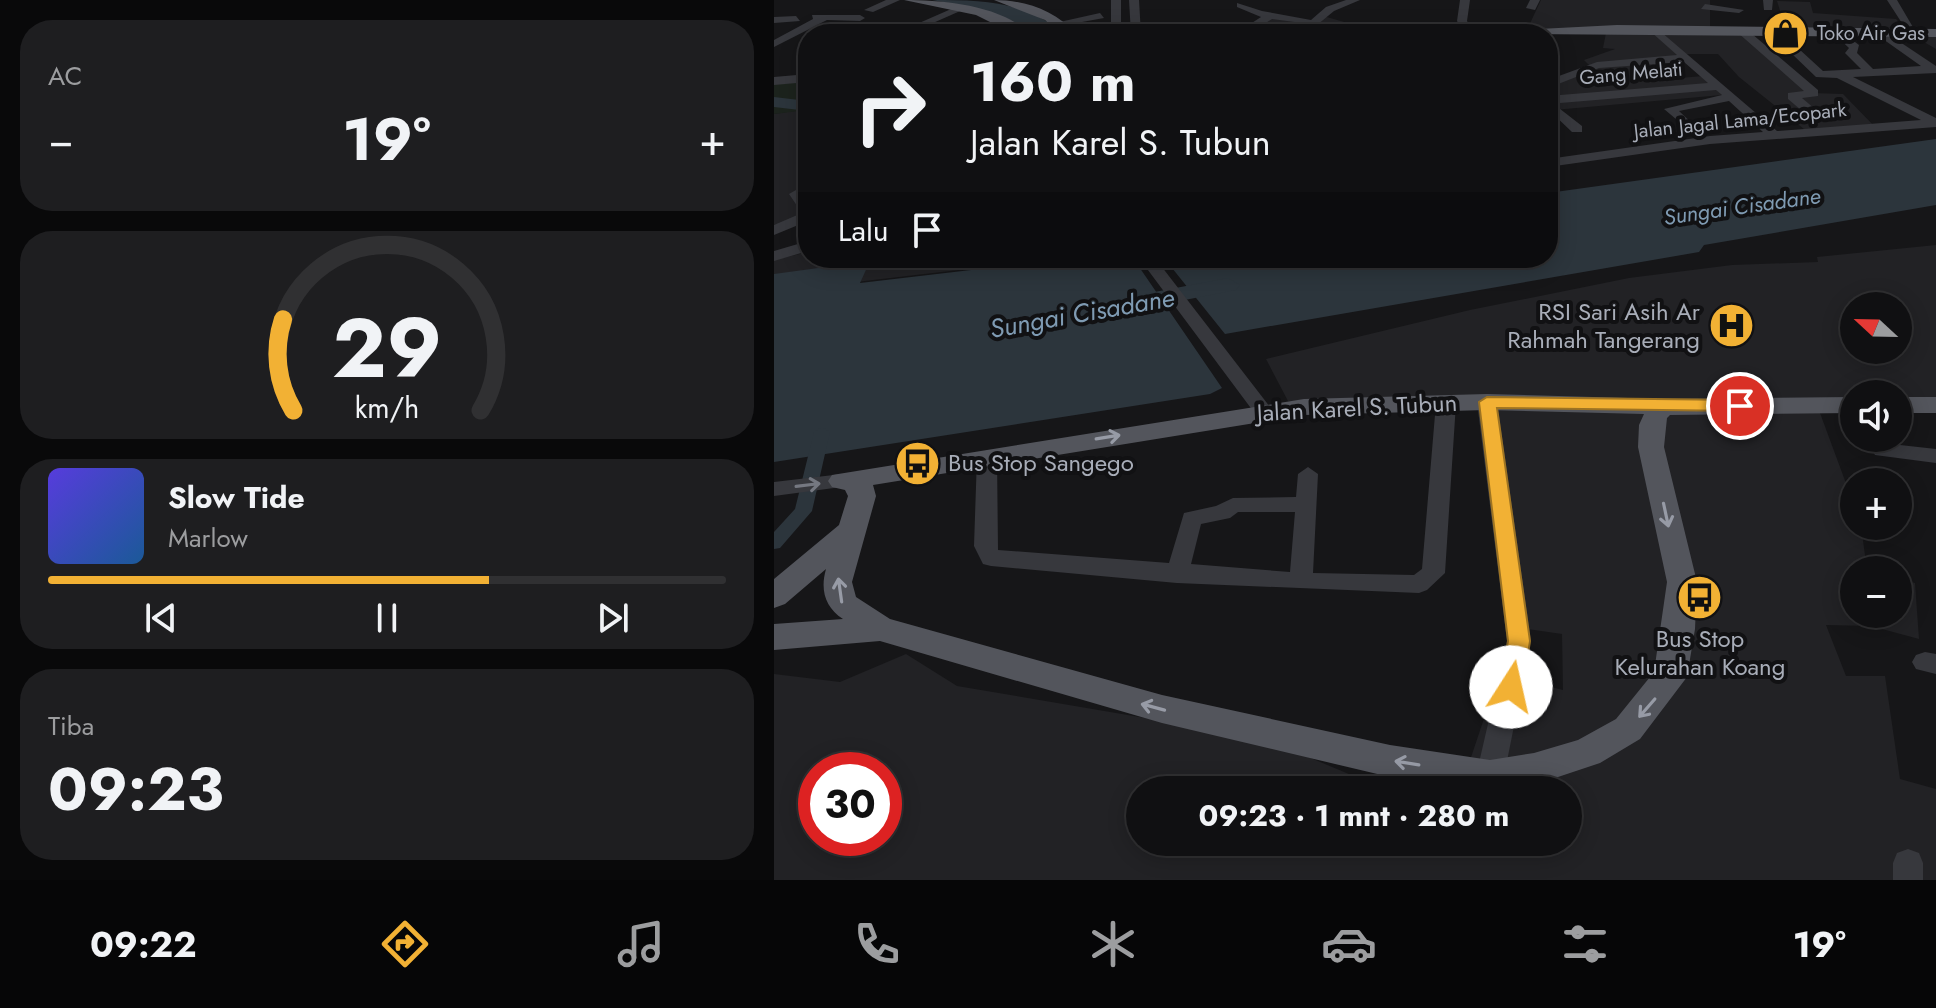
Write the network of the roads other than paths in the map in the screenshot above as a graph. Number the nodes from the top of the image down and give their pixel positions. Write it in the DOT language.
graph roads {
  1 [pos="895,0"];
  2 [pos="910,0"];
  3 [pos="1000,0"];
  4 [pos="1116,0"];
  5 [pos="1134,0"];
  6 [pos="1355,0"];
  7 [pos="1465,0"];
  8 [pos="1892,0"];
  9 [pos="1705,3"];
  10 [pos="951,4"];
  11 [pos="1241,5"];
  12 [pos="1739,10"];
  13 [pos="1100,16"];
  14 [pos="1269,17"];
  15 [pos="796,19"];
  16 [pos="774,20"];
  17 [pos="809,24"];
  18 [pos="916,24"];
  19 [pos="1004,24"];
  20 [pos="1058,24"];
  21 [pos="1078,24"];
  22 [pos="1116,24"];
  23 [pos="1138,24"];
  24 [pos="1257,24"];
  25 [pos="1297,24"];
  26 [pos="1317,24"];
  27 [pos="1464,24"];
  28 [pos="1700,28"];
  29 [pos="1654,29"];
  30 [pos="798,30"];
  31 [pos="1741,30"];
  32 [pos="1772,30"];
  33 [pos="1836,31"];
  34 [pos="1878,32"];
  35 [pos="1913,32"];
  36 [pos="1558,33"];
  37 [pos="1936,33"];
  38 [pos="774,44"];
  39 [pos="1687,58"];
  40 [pos="1934,70"];
  41 [pos="1869,71"];
  42 [pos="1841,75"];
  43 [pos="798,79"];
  44 [pos="1558,80"];
  45 [pos="774,81"];
  46 [pos="1717,86"];
  47 [pos="1732,97"];
  48 [pos="1558,104"];
  49 [pos="1558,112"];
  50 [pos="1818,118"];
  51 [pos="1936,123"];
  52 [pos="1689,126"];
  53 [pos="1577,129"];
  54 [pos="1773,134"];
  55 [pos="1558,159"];
  56 [pos="796,194"];
  57 [pos="798,197"];
  58 [pos="798,218"];
  59 [pos="774,230"];
  60 [pos="798,249"];
  61 [pos="774,256"];
  62 [pos="1155,268"];
  63 [pos="1257,402"];
  64 [pos="1487,402"];
  65 [pos="1446,403"];
  66 [pos="1840,405"];
  67 [pos="1912,405"];
  68 [pos="1936,405"];
  69 [pos="1586,406"];
  70 [pos="1663,407"];
  71 [pos="1651,447"];
  72 [pos="1900,452"];
  73 [pos="1936,456"];
  74 [pos="987,457"];
  75 [pos="906,470"];
  76 [pos="1308,474"];
  77 [pos="852,479"];
  78 [pos="774,489"];
  79 [pos="1306,504"];
  80 [pos="855,522"];
  81 [pos="1177,574"];
  82 [pos="1301,581"];
  83 [pos="774,596"];
  84 [pos="880,629"];
  85 [pos="774,637"];
  86 [pos="1490,776"];
  1 -- 17 [label="street"];
  2 -- 10 [label="main road"];
  3 -- 20 [label="main road"];
  4 -- 22 [label="street"];
  5 -- 23 [label="street"];
  6 -- 26 [label="street"];
  7 -- 27 [label="street"];
  8 -- 35 [label="street"];
  9 -- 12 [label="street"];
  9 -- 28 [label="street"];
  10 -- 18 [label="street"];
  10 -- 19 [label="main road"];
  11 -- 14 [label="street"];
  13 -- 21 [label="street"];
  14 -- 24 [label="street"];
  14 -- 25 [label="street"];
  15 -- 16 [label="street"];
  28 -- 29 [label="main road"];
  28 -- 31 [label="main road"];
  29 -- 36 [label="main road"];
  29 -- 39 [label="street"];
  30 -- 38 [label="street"];
  31 -- 32 [label="main road"];
  31 -- 50 [label="street"];
  32 -- 33 [label="main road"];
  32 -- 42 [label="street"];
  33 -- 34 [label="main road"];
  33 -- 41 [label="street"];
  34 -- 35 [label="main road"];
  34 -- 40 [label="street"];
  35 -- 37 [label="main road"];
  39 -- 44 [label="street"];
  39 -- 46 [label="street"];
  40 -- 41 [label="street"];
  41 -- 42 [label="street"];
  42 -- 51 [label="street"];
  43 -- 45 [label="street"];
  46 -- 47 [label="street"];
  46 -- 48 [label="street, Gang Melati"];
  47 -- 52 [label="street"];
  47 -- 54 [label="street"];
  49 -- 53 [label="street"];
  51 -- 54 [label="street, Jalan Jagal Lama/Ecopark"];
  54 -- 55 [label="street, Jalan Jagal Lama/Ecopark"];
  56 -- 57 [label="street"];
  58 -- 59 [label="street"];
  60 -- 61 [label="street"];
  62 -- 63 [label="street"];
  63 -- 65 [label="main road, Jalan Karel S. Tubun"];
  74 -- 63 [label="main road, Jalan Karel S. Tubun, one-way"];
  64 -- 65 [label="main road, Jalan Karel S. Tubun"];
  64 -- 69 [label="main road, Jalan Karel S. Tubun"];
  64 -- 86 [label="street"];
  65 -- 82 [label="street"];
  66 -- 70 [label="main road, Jalan Karel S. Tubun"];
  67 -- 68 [label="main road"];
  69 -- 70 [label="main road, Jalan Karel S. Tubun"];
  69 -- 71 [label="main road"];
  70 -- 71 [label="main road"];
  71 -- 86 [label="main road, one-way"];
  72 -- 73 [label="street"];
  74 -- 75 [label="main road, Jalan Karel S. Tubun"];
  74 -- 81 [label="street"];
  75 -- 77 [label="main road, Jalan Karel S. Tubun"];
  75 -- 80 [label="main road"];
  76 -- 79 [label="street"];
  78 -- 77 [label="street, one-way"];
  77 -- 80 [label="main road"];
  79 -- 81 [label="street"];
  79 -- 82 [label="street"];
  80 -- 83 [label="main road"];
  84 -- 80 [label="main road, one-way"];
  81 -- 82 [label="street"];
  84 -- 85 [label="main road"];
  86 -- 84 [label="main road, one-way"];
}
